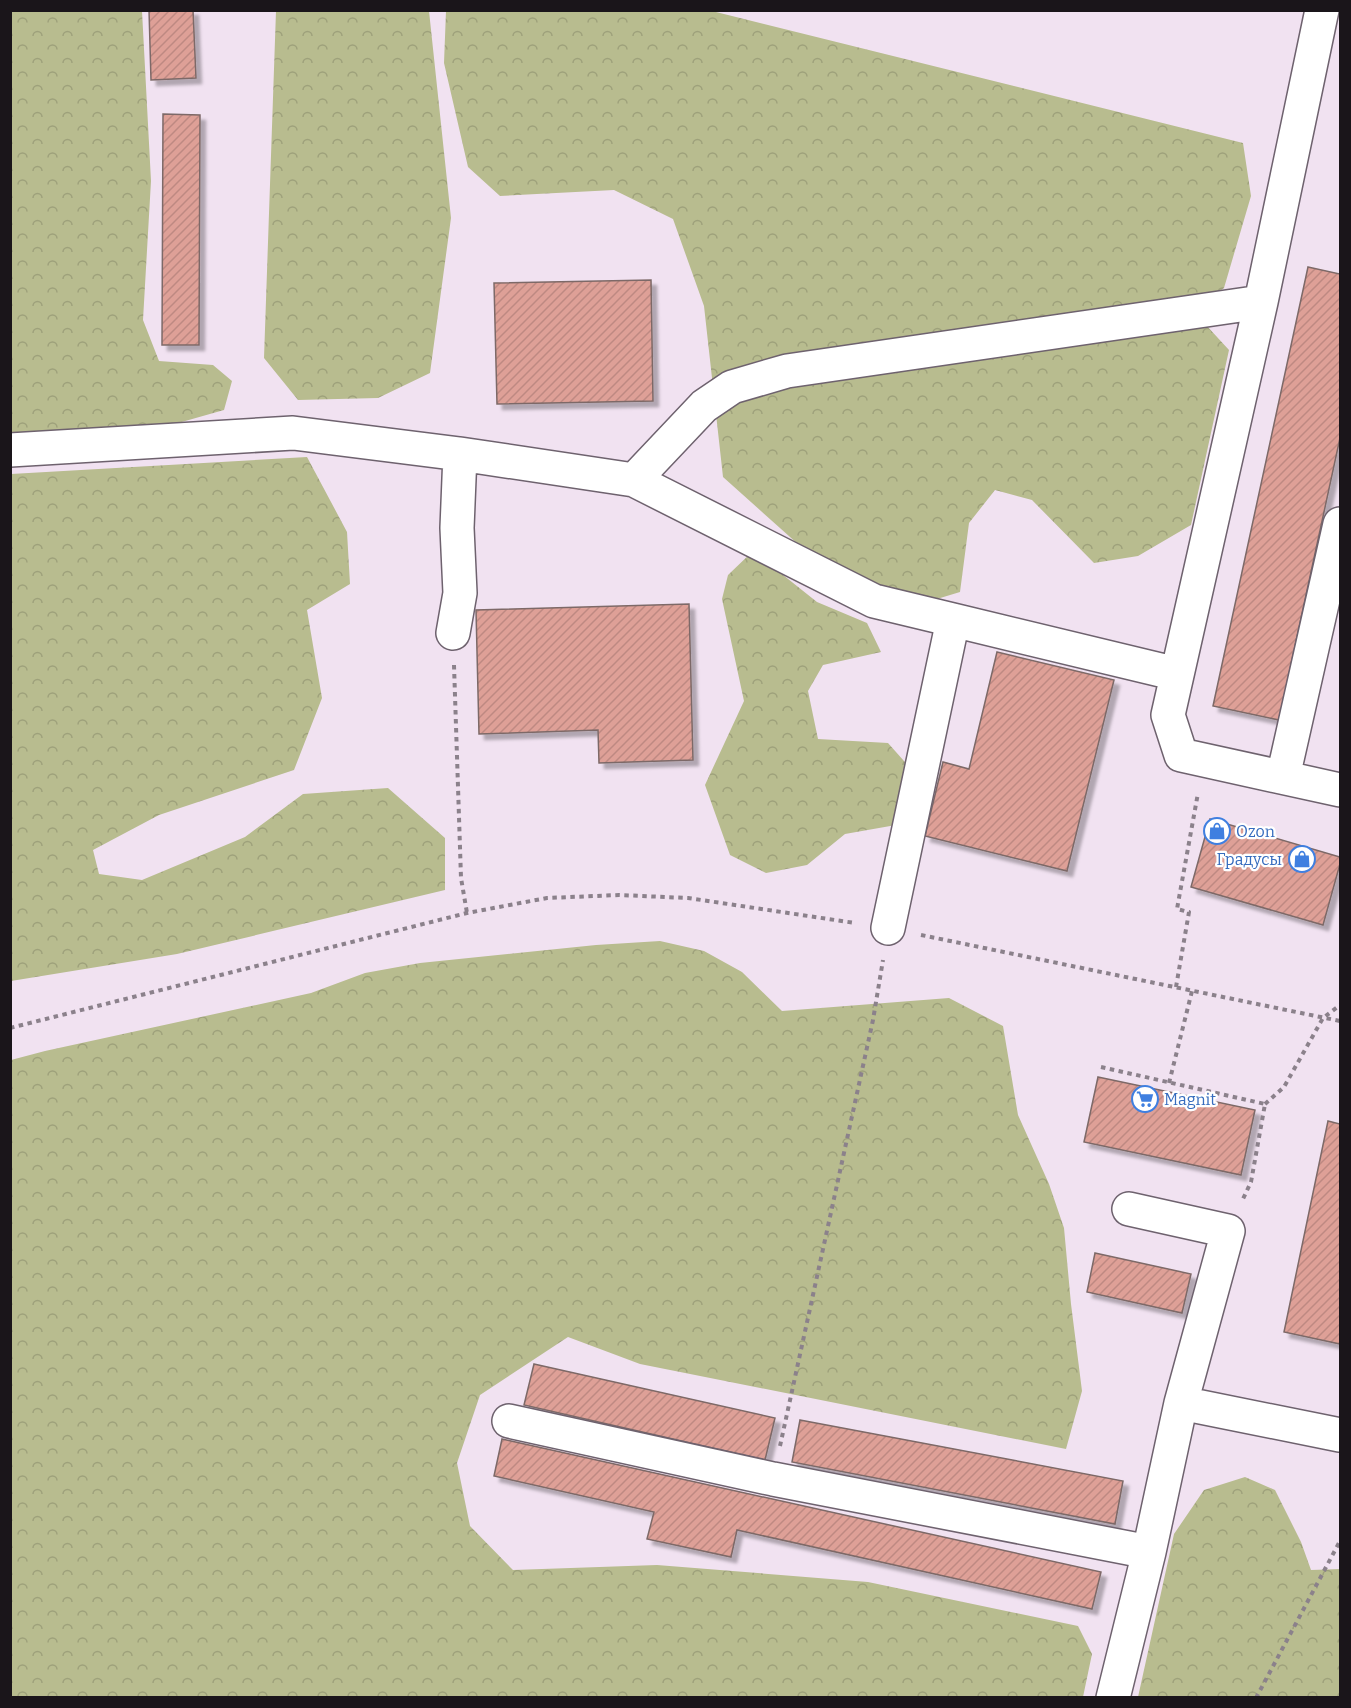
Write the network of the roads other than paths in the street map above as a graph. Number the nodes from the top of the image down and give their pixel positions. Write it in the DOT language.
graph roads {
  1 [pos="1322,10"];
  2 [pos="1261,302"];
  3 [pos="10,450"];
  4 [pos="460,454"];
  5 [pos="634,480"];
  6 [pos="1341,524"];
  7 [pos="952,620"];
  8 [pos="453,633"];
  9 [pos="1177,674"];
  10 [pos="1283,777"];
  11 [pos="1341,790"];
  12 [pos="888,928"];
  13 [pos="1129,1209"];
  14 [pos="1181,1403"];
  15 [pos="509,1421"];
  16 [pos="1341,1435"];
  17 [pos="1149,1552"];
  18 [pos="1113,1698"];
  1 -- 2 [label="street"];
  2 -- 5 [label="street"];
  2 -- 9 [label="street"];
  3 -- 4 [label="street"];
  4 -- 5 [label="street"];
  4 -- 8 [label="street"];
  5 -- 7 [label="street"];
  6 -- 10 [label="street"];
  7 -- 9 [label="street"];
  7 -- 12 [label="street"];
  9 -- 10 [label="street"];
  10 -- 11 [label="street"];
  13 -- 14 [label="street"];
  14 -- 16 [label="street"];
  14 -- 17 [label="street"];
  15 -- 17 [label="street"];
  17 -- 18 [label="street"];
}
